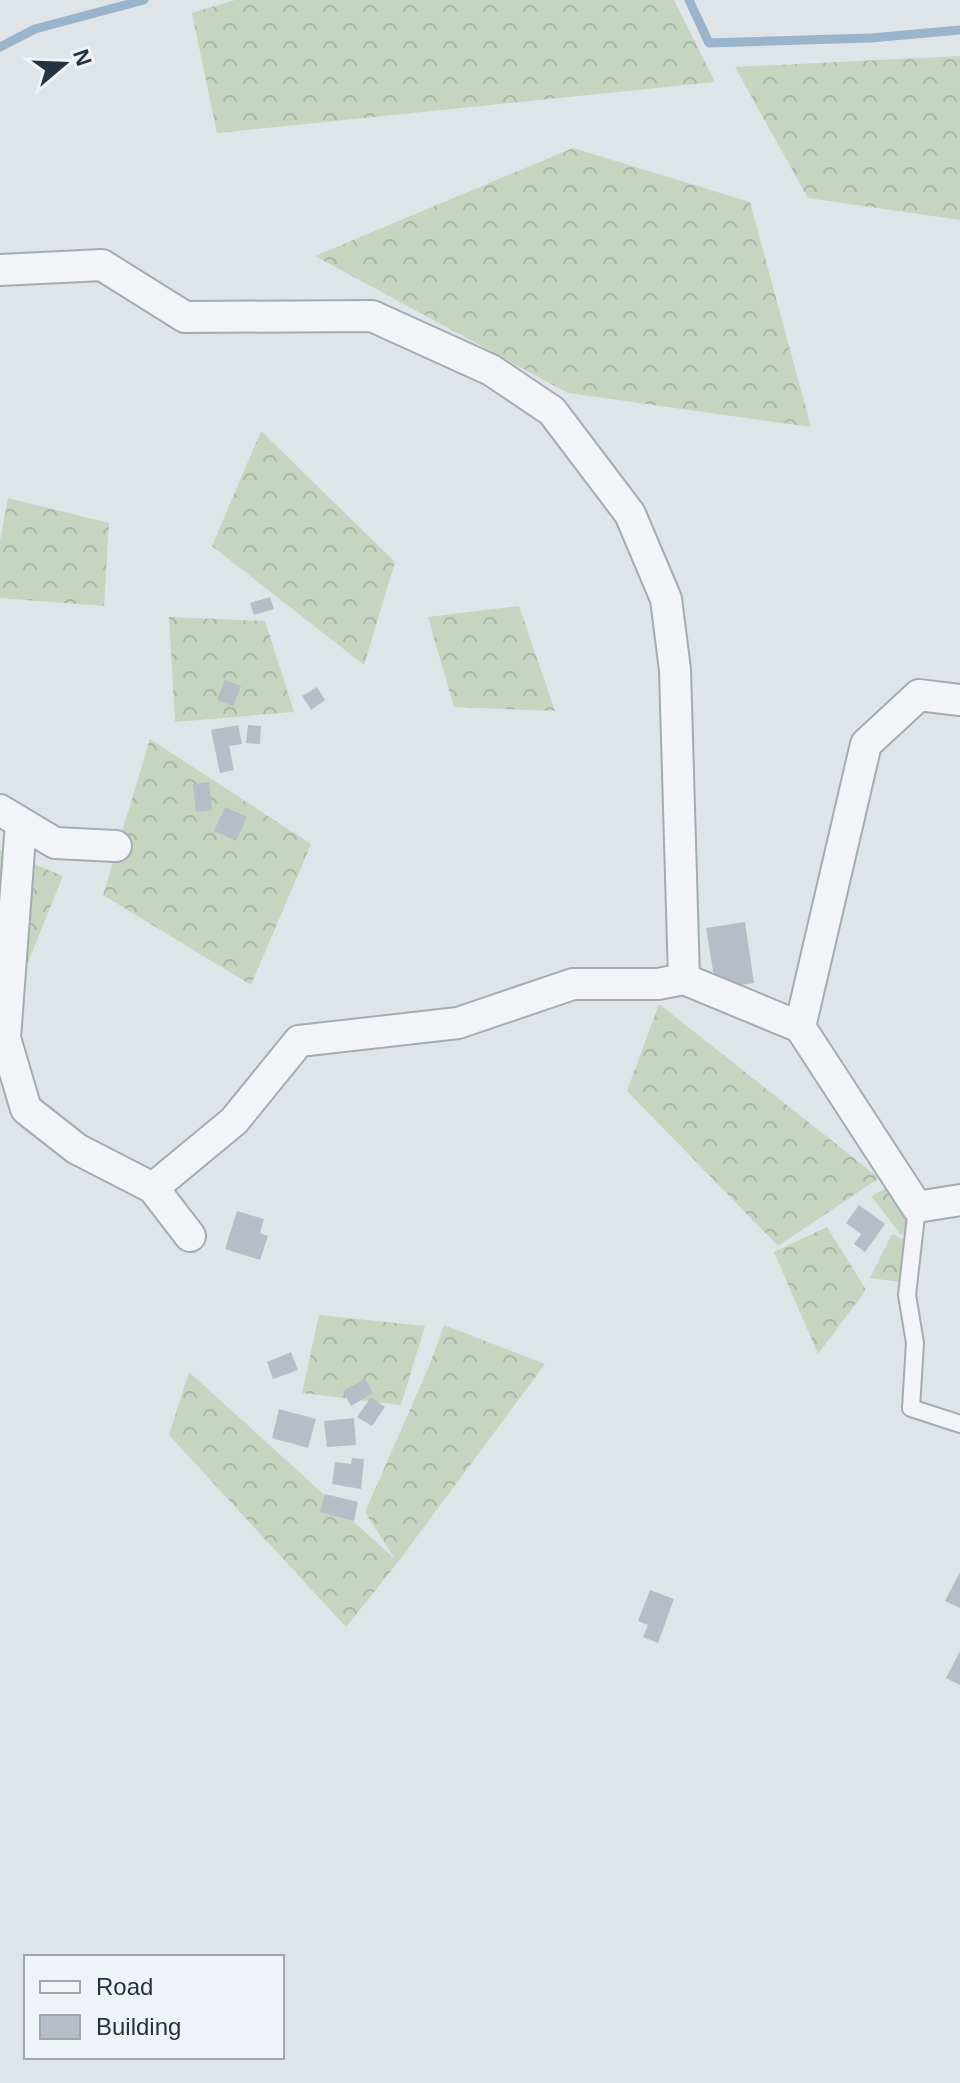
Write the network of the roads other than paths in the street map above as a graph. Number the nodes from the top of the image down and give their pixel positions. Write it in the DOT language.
graph roads {
  1 [pos="0,270"];
  2 [pos="960,700"];
  3 [pos="10,817"];
  4 [pos="116,846"];
  5 [pos="684,979"];
  6 [pos="800,1027"];
  7 [pos="153,1188"];
  8 [pos="960,1200"];
  9 [pos="917,1207"];
  10 [pos="190,1236"];
  11 [pos="960,1424"];
  1 -- 5 [label="street"];
  2 -- 6 [label="street"];
  3 -- 4 [label="street"];
  3 -- 7 [label="street"];
  5 -- 6 [label="street"];
  5 -- 7 [label="street"];
  6 -- 9 [label="street"];
  7 -- 10 [label="street"];
  8 -- 9 [label="street"];
  9 -- 11 [label="lane"];
}
